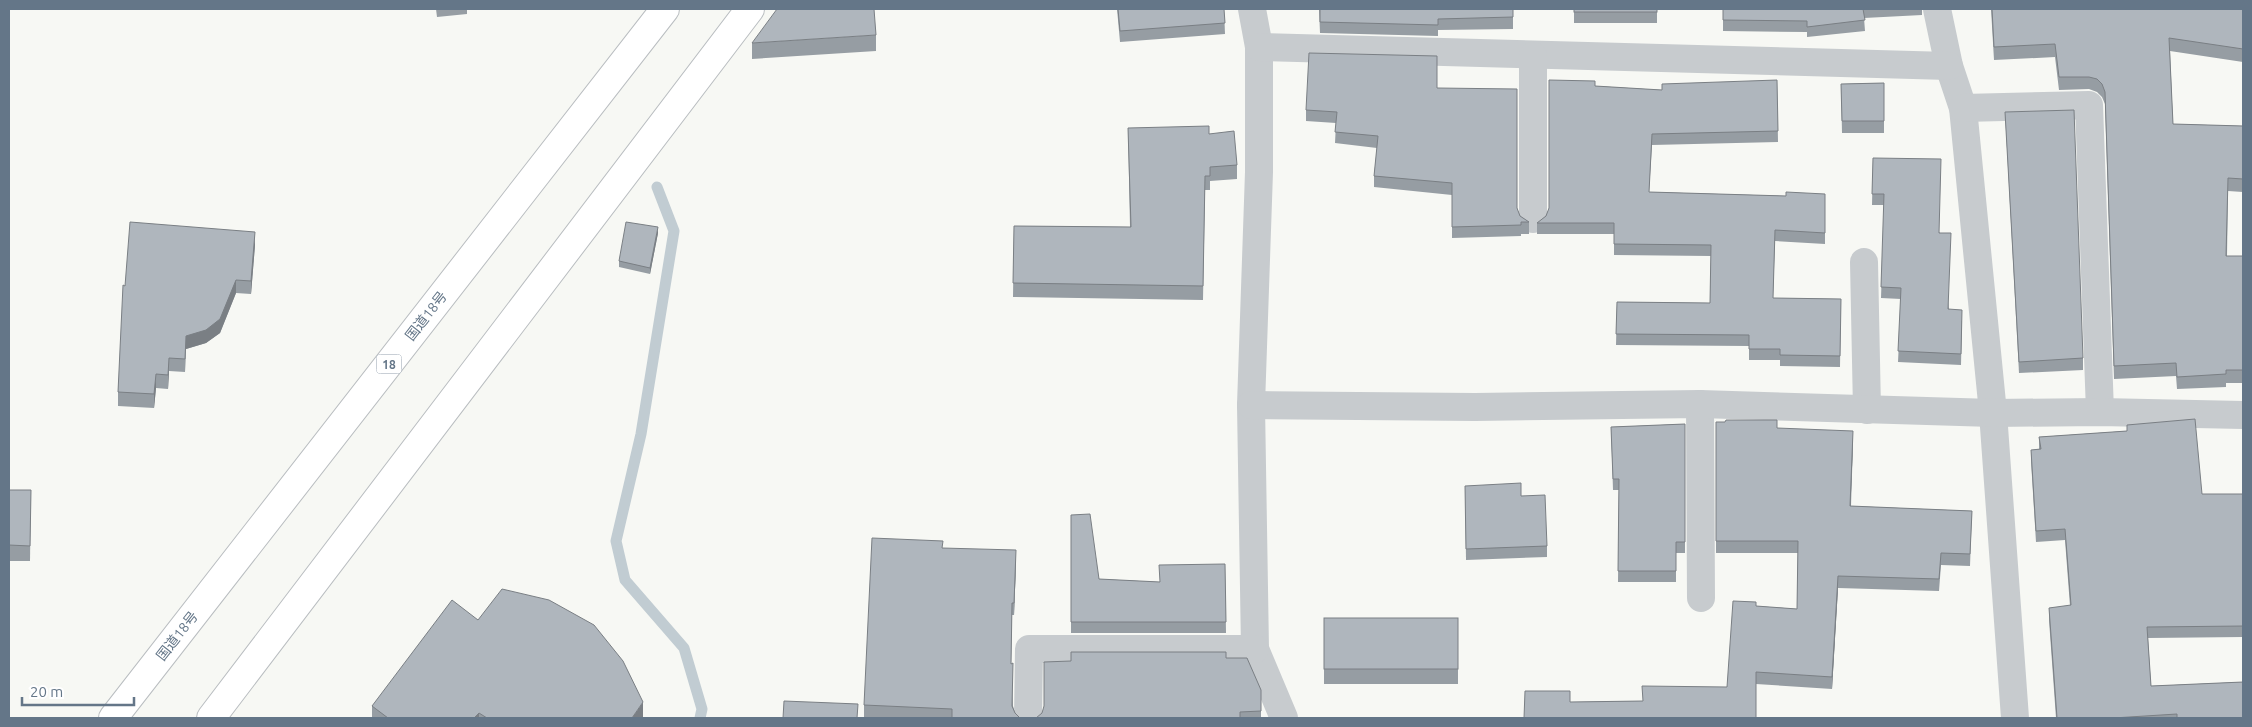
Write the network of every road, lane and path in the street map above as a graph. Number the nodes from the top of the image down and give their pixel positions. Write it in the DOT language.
graph roads {
  1 [pos="665,9"];
  2 [pos="750,9"];
  3 [pos="1252,9"];
  4 [pos="1937,9"];
  5 [pos="1259,47"];
  6 [pos="1534,56"];
  7 [pos="1949,66"];
  8 [pos="1963,108"];
  9 [pos="1533,219"];
  10 [pos="1864,262"];
  11 [pos="1700,404"];
  12 [pos="1251,405"];
  13 [pos="1867,410"];
  14 [pos="2100,412"];
  15 [pos="1993,413"];
  16 [pos="2243,415"];
  17 [pos="1701,598"];
  18 [pos="1255,649"];
  19 [pos="113,718"];
  20 [pos="211,718"];
  21 [pos="1028,718"];
  22 [pos="1284,718"];
  23 [pos="2015,718"];
  1 -- 19 [label="highway, 国道18号 / 18"];
  2 -- 20 [label="highway"];
  3 -- 5 [label="street"];
  4 -- 7 [label="street"];
  5 -- 6 [label="street"];
  5 -- 12 [label="street"];
  6 -- 7 [label="street"];
  6 -- 9 [label="street"];
  7 -- 8 [label="street"];
  8 -- 14 [label="street"];
  8 -- 15 [label="street"];
  10 -- 13 [label="street"];
  11 -- 12 [label="street"];
  11 -- 13 [label="street"];
  11 -- 17 [label="street"];
  12 -- 18 [label="street"];
  13 -- 15 [label="street"];
  14 -- 15 [label="street"];
  14 -- 16 [label="street"];
  15 -- 23 [label="street"];
  18 -- 21 [label="street"];
  18 -- 22 [label="street"];
}
